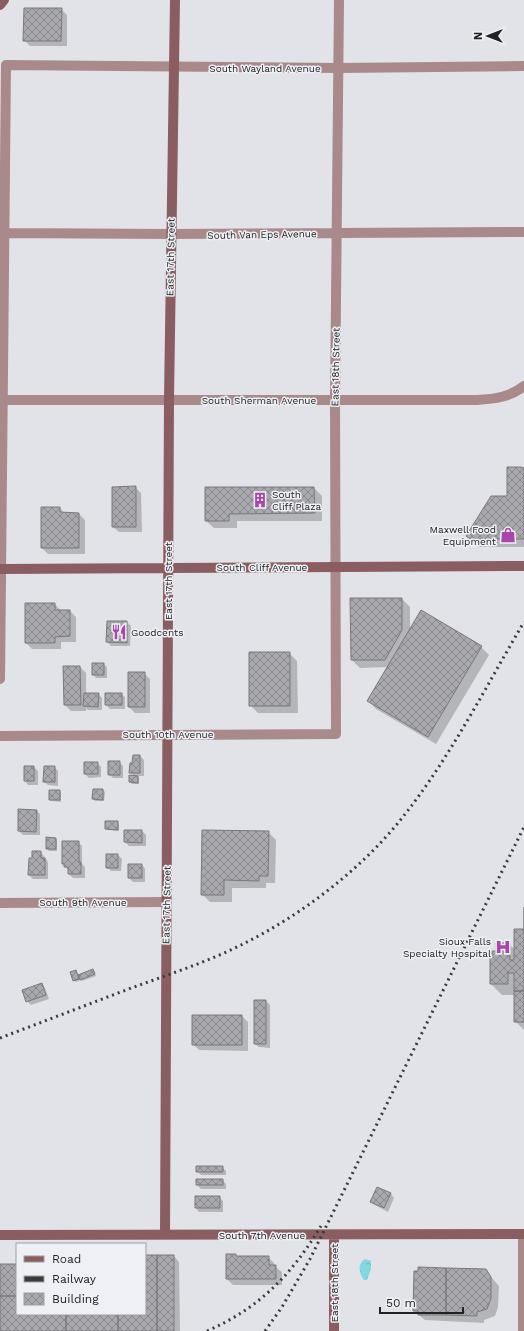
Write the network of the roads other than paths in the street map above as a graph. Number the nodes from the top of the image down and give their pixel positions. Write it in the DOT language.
graph roads {
  1 [pos="4,0"];
  2 [pos="175,0"];
  3 [pos="339,0"];
  4 [pos="0,5"];
  5 [pos="524,66"];
  6 [pos="174,67"];
  7 [pos="339,68"];
  8 [pos="524,232"];
  9 [pos="2,233"];
  10 [pos="337,233"];
  11 [pos="170,234"];
  12 [pos="521,388"];
  13 [pos="1,400"];
  14 [pos="169,400"];
  15 [pos="335,400"];
  16 [pos="524,566"];
  17 [pos="335,567"];
  18 [pos="168,568"];
  19 [pos="1,569"];
  20 [pos="0,679"];
  21 [pos="168,734"];
  22 [pos="336,734"];
  23 [pos="0,736"];
  24 [pos="0,902"];
  25 [pos="166,902"];
  26 [pos="165,1234"];
  27 [pos="524,1234"];
  28 [pos="0,1235"];
  29 [pos="334,1235"];
  30 [pos="334,1331"];
  31 [pos="523,1331"];
  1 -- 4 [label="street"];
  2 -- 6 [label="street, East 17th Street"];
  3 -- 7 [label="street, East 18th Street"];
  5 -- 7 [label="street, South Wayland Avenue"];
  6 -- 7 [label="street, South Wayland Avenue"];
  6 -- 9 [label="street, South Wayland Avenue"];
  6 -- 11 [label="street, East 17th Street"];
  7 -- 10 [label="street, East 18th Street"];
  8 -- 10 [label="street, South Van Eps Avenue"];
  9 -- 11 [label="street, South Van Eps Avenue"];
  9 -- 13 [label="street"];
  10 -- 11 [label="street, South Van Eps Avenue"];
  10 -- 15 [label="street, East 18th Street"];
  11 -- 14 [label="street, East 17th Street"];
  12 -- 15 [label="street, South Sherman Avenue"];
  13 -- 14 [label="street, South Sherman Avenue"];
  13 -- 19 [label="street"];
  14 -- 15 [label="street, South Sherman Avenue"];
  14 -- 18 [label="street, East 17th Street"];
  15 -- 17 [label="street, East 18th Street"];
  16 -- 17 [label="street, South Cliff Avenue"];
  17 -- 18 [label="street, South Cliff Avenue"];
  17 -- 22 [label="street, East 18th Street"];
  18 -- 19 [label="street, South Cliff Avenue"];
  18 -- 21 [label="street, East 17th Street"];
  19 -- 20 [label="street"];
  21 -- 22 [label="street, South 10th Avenue"];
  21 -- 23 [label="street, South 10th Avenue"];
  21 -- 25 [label="street, East 17th Street"];
  24 -- 25 [label="street, South 9th Avenue"];
  25 -- 26 [label="street, East 17th Street"];
  26 -- 28 [label="street, South 7th Avenue"];
  26 -- 29 [label="street, South 7th Avenue"];
  27 -- 29 [label="street, South 7th Avenue"];
  27 -- 31 [label="street"];
  29 -- 30 [label="street, East 18th Street"];
}
